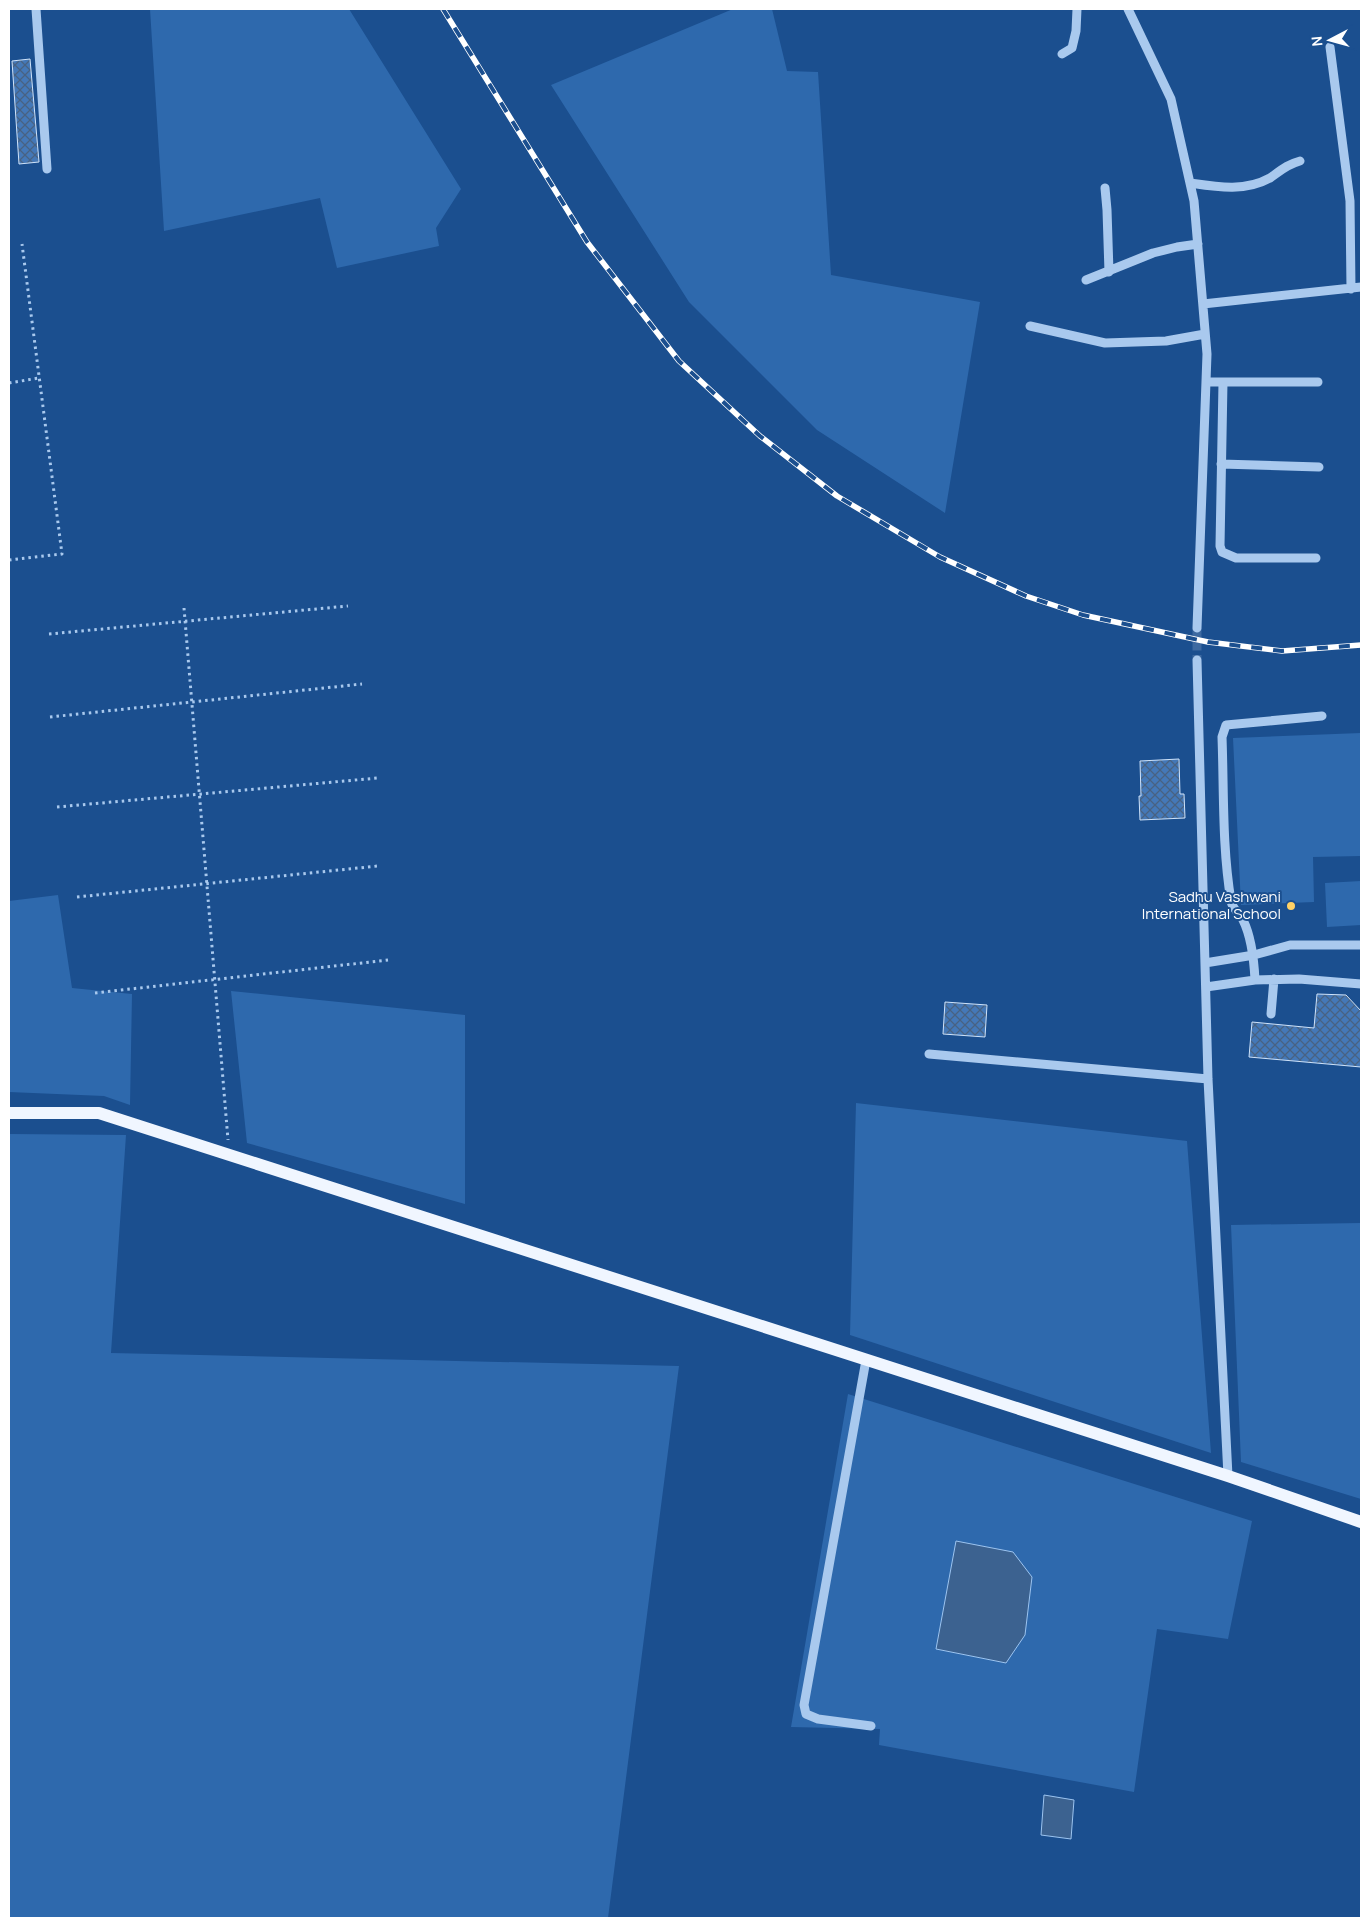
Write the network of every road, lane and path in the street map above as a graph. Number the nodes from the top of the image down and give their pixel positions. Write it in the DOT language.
graph roads {
  1 [pos="36,9"];
  2 [pos="1076,9"];
  3 [pos="1128,9"];
  4 [pos="1330,47"];
  5 [pos="1062,54"];
  6 [pos="1300,161"];
  7 [pos="47,169"];
  8 [pos="1190,183"];
  9 [pos="1105,188"];
  10 [pos="22,244"];
  11 [pos="1198,244"];
  12 [pos="1109,272"];
  13 [pos="1086,280"];
  14 [pos="1361,288"];
  15 [pos="1351,289"];
  16 [pos="1203,304"];
  17 [pos="1030,326"];
  18 [pos="1206,334"];
  19 [pos="39,378"];
  20 [pos="9,382"];
  21 [pos="1206,382"];
  22 [pos="1223,382"];
  23 [pos="1318,382"];
  24 [pos="1221,464"];
  25 [pos="1319,467"];
  26 [pos="1316,558"];
  27 [pos="9,560"];
  28 [pos="348,606"];
  29 [pos="184,608"];
  30 [pos="185,621"];
  31 [pos="1197,628"];
  32 [pos="49,634"];
  33 [pos="1197,660"];
  34 [pos="362,684"];
  35 [pos="192,702"];
  36 [pos="1322,716"];
  37 [pos="50,717"];
  38 [pos="378,778"];
  39 [pos="200,794"];
  40 [pos="57,807"];
  41 [pos="378,866"];
  42 [pos="207,884"];
  43 [pos="77,897"];
  44 [pos="1361,945"];
  45 [pos="1254,955"];
  46 [pos="388,960"];
  47 [pos="1205,963"];
  48 [pos="215,979"];
  49 [pos="1274,979"];
  50 [pos="1256,980"];
  51 [pos="1361,984"];
  52 [pos="1206,987"];
  53 [pos="95,993"];
  54 [pos="1271,1014"];
  55 [pos="929,1054"];
  56 [pos="1208,1080"];
  57 [pos="9,1113"];
  58 [pos="229,1155"];
  59 [pos="866,1360"];
  60 [pos="1228,1476"];
  61 [pos="1361,1522"];
  62 [pos="871,1726"];
  1 -- 7 [label="street"];
  2 -- 5 [label="street"];
  3 -- 8 [label="street"];
  4 -- 15 [label="street"];
  6 -- 8 [label="street"];
  8 -- 11 [label="street"];
  9 -- 12 [label="street"];
  10 -- 19 [label="path"];
  11 -- 12 [label="street"];
  11 -- 16 [label="street"];
  12 -- 13 [label="street"];
  14 -- 15 [label="street"];
  15 -- 16 [label="street"];
  16 -- 18 [label="street"];
  17 -- 18 [label="street"];
  18 -- 21 [label="street"];
  19 -- 20 [label="path"];
  19 -- 27 [label="path"];
  21 -- 22 [label="street"];
  21 -- 31 [label="street"];
  22 -- 23 [label="street"];
  22 -- 24 [label="street"];
  24 -- 25 [label="street"];
  24 -- 26 [label="street"];
  28 -- 30 [label="path"];
  29 -- 30 [label="path"];
  30 -- 32 [label="path"];
  30 -- 35 [label="path"];
  33 -- 47 [label="street"];
  34 -- 35 [label="path"];
  35 -- 37 [label="path"];
  35 -- 39 [label="path"];
  36 -- 45 [label="street"];
  38 -- 39 [label="path"];
  39 -- 40 [label="path"];
  39 -- 42 [label="path"];
  41 -- 42 [label="path"];
  42 -- 43 [label="path"];
  42 -- 48 [label="path"];
  44 -- 45 [label="street"];
  45 -- 47 [label="street"];
  45 -- 50 [label="street"];
  46 -- 48 [label="path"];
  47 -- 52 [label="street"];
  48 -- 53 [label="path"];
  48 -- 58 [label="path"];
  49 -- 50 [label="street"];
  49 -- 51 [label="street"];
  49 -- 54 [label="street"];
  50 -- 52 [label="street"];
  52 -- 56 [label="street"];
  55 -- 56 [label="street"];
  56 -- 60 [label="street"];
  57 -- 58 [label="main road"];
  58 -- 59 [label="main road"];
  59 -- 60 [label="main road"];
  59 -- 62 [label="street"];
  60 -- 61 [label="main road"];
}
